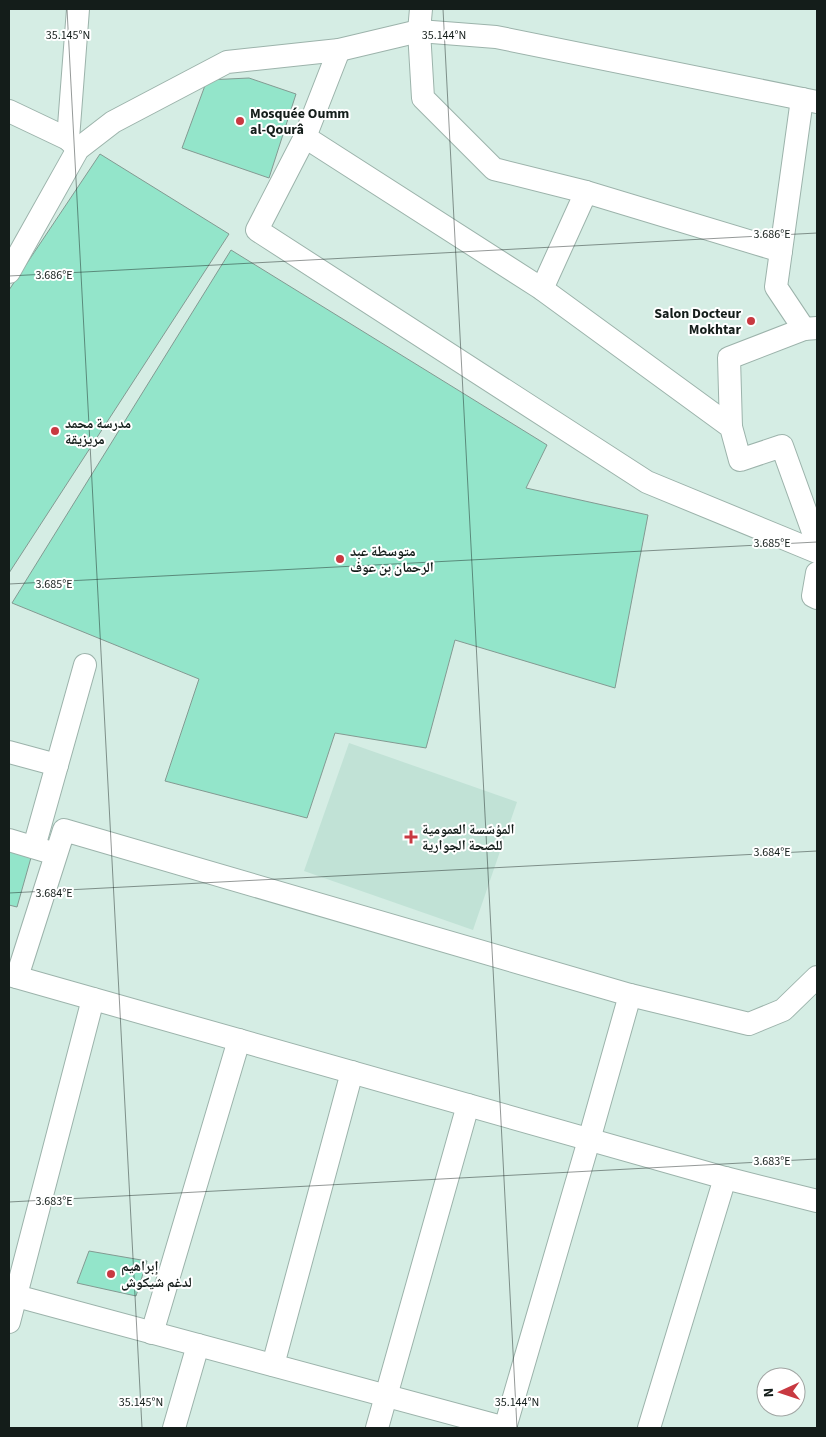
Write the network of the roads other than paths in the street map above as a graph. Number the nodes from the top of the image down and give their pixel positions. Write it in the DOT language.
graph roads {
  1 [pos="78,9"];
  2 [pos="421,9"];
  3 [pos="419,31"];
  4 [pos="339,50"];
  5 [pos="810,101"];
  6 [pos="9,111"];
  7 [pos="306,137"];
  8 [pos="73,144"];
  9 [pos="586,192"];
  10 [pos="15,248"];
  11 [pos="781,251"];
  12 [pos="9,272"];
  13 [pos="542,289"];
  14 [pos="811,329"];
  15 [pos="731,426"];
  16 [pos="817,543"];
  17 [pos="817,552"];
  18 [pos="817,573"];
  19 [pos="817,598"];
  20 [pos="85,665"];
  21 [pos="9,752"];
  22 [pos="57,765"];
  23 [pos="41,823"];
  24 [pos="64,830"];
  25 [pos="9,840"];
  26 [pos="34,847"];
  27 [pos="57,854"];
  28 [pos="13,976"];
  29 [pos="817,977"];
  30 [pos="630,995"];
  31 [pos="93,999"];
  32 [pos="238,1040"];
  33 [pos="352,1072"];
  34 [pos="468,1105"];
  35 [pos="590,1140"];
  36 [pos="724,1178"];
  37 [pos="817,1201"];
  38 [pos="12,1295"];
  39 [pos="9,1322"];
  40 [pos="152,1333"];
  41 [pos="198,1345"];
  42 [pos="273,1365"];
  43 [pos="387,1396"];
  44 [pos="174,1428"];
  45 [pos="377,1428"];
  46 [pos="505,1428"];
  47 [pos="649,1428"];
  1 -- 8 [label="street"];
  2 -- 3 [label="street"];
  3 -- 4 [label="street"];
  3 -- 5 [label="street"];
  3 -- 9 [label="street"];
  4 -- 7 [label="street"];
  4 -- 8 [label="street"];
  5 -- 11 [label="street"];
  6 -- 8 [label="street"];
  7 -- 13 [label="street"];
  7 -- 17 [label="street"];
  8 -- 10 [label="street"];
  9 -- 11 [label="street"];
  9 -- 13 [label="street"];
  10 -- 12 [label="street"];
  11 -- 14 [label="street"];
  13 -- 15 [label="street"];
  14 -- 15 [label="street"];
  15 -- 16 [label="street"];
  18 -- 19 [label="street"];
  20 -- 22 [label="street"];
  21 -- 22 [label="street"];
  22 -- 23 [label="street"];
  23 -- 24 [label="street"];
  23 -- 26 [label="street"];
  24 -- 27 [label="street"];
  24 -- 30 [label="street"];
  25 -- 26 [label="street"];
  26 -- 27 [label="street"];
  27 -- 28 [label="street"];
  28 -- 31 [label="street"];
  29 -- 30 [label="street"];
  30 -- 35 [label="street"];
  31 -- 32 [label="street"];
  31 -- 38 [label="street"];
  32 -- 33 [label="street"];
  32 -- 40 [label="street"];
  33 -- 34 [label="street"];
  33 -- 42 [label="street"];
  34 -- 35 [label="street"];
  34 -- 43 [label="street"];
  35 -- 36 [label="street"];
  35 -- 46 [label="street"];
  36 -- 37 [label="street"];
  36 -- 47 [label="street"];
  38 -- 39 [label="street"];
  38 -- 40 [label="street"];
  40 -- 41 [label="street"];
  41 -- 42 [label="street"];
  41 -- 44 [label="street"];
  42 -- 43 [label="street"];
  43 -- 45 [label="street"];
  43 -- 46 [label="street"];
}
